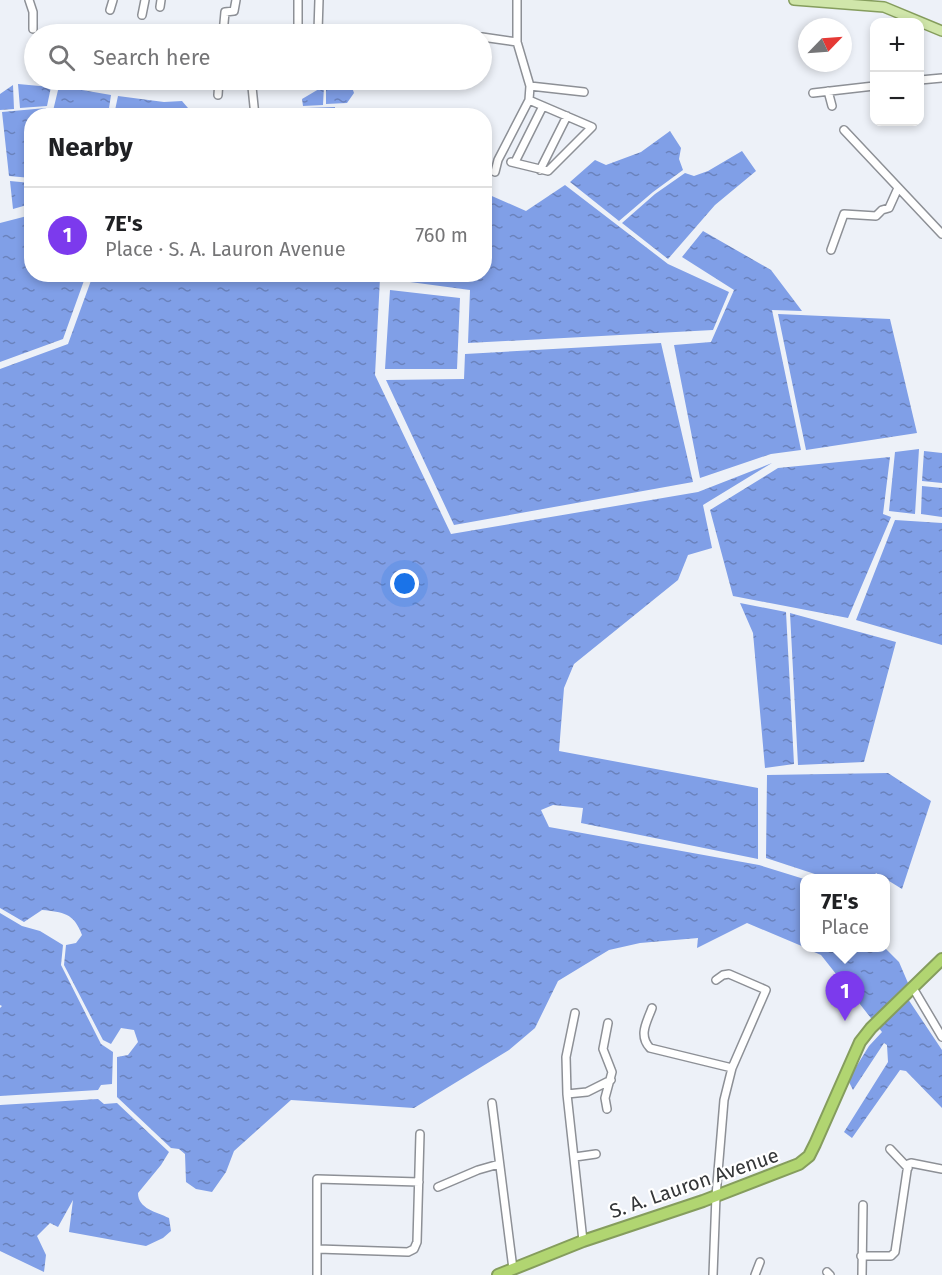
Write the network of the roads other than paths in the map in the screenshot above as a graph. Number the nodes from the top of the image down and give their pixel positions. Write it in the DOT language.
graph roads {
  1 [pos="29,0"];
  2 [pos="113,0"];
  3 [pos="145,0"];
  4 [pos="236,0"];
  5 [pos="298,0"];
  6 [pos="319,0"];
  7 [pos="517,0"];
  8 [pos="794,0"];
  9 [pos="821,1"];
  10 [pos="110,10"];
  11 [pos="142,15"];
  12 [pos="33,24"];
  13 [pos="224,24"];
  14 [pos="298,24"];
  15 [pos="318,24"];
  16 [pos="942,31"];
  17 [pos="492,38"];
  18 [pos="518,42"];
  19 [pos="942,78"];
  20 [pos="924,80"];
  21 [pos="530,87"];
  22 [pos="870,87"];
  23 [pos="218,90"];
  24 [pos="252,90"];
  25 [pos="584,92"];
  26 [pos="828,92"];
  27 [pos="813,93"];
  28 [pos="218,95"];
  29 [pos="529,99"];
  30 [pos="543,106"];
  31 [pos="831,106"];
  32 [pos="254,108"];
  33 [pos="567,116"];
  34 [pos="844,130"];
  35 [pos="540,170"];
  36 [pos="495,172"];
  37 [pos="898,188"];
  38 [pos="942,234"];
  39 [pos="831,250"];
  40 [pos="942,959"];
  41 [pos="716,980"];
  42 [pos="911,991"];
  43 [pos="652,1008"];
  44 [pos="575,1012"];
  45 [pos="608,1023"];
  46 [pos="942,1036"];
  47 [pos="732,1068"];
  48 [pos="611,1080"];
  49 [pos="567,1094"];
  50 [pos="492,1103"];
  51 [pos="607,1109"];
  52 [pos="420,1134"];
  53 [pos="890,1149"];
  54 [pos="596,1154"];
  55 [pos="575,1157"];
  56 [pos="499,1164"];
  57 [pos="908,1168"];
  58 [pos="942,1169"];
  59 [pos="419,1182"];
  60 [pos="438,1187"];
  61 [pos="716,1196"];
  62 [pos="863,1205"];
  63 [pos="583,1241"];
  64 [pos="318,1249"];
  65 [pos="861,1256"];
  66 [pos="760,1262"];
  67 [pos="513,1269"];
  68 [pos="317,1275"];
  69 [pos="498,1275"];
  70 [pos="713,1275"];
  71 [pos="755,1275"];
  72 [pos="862,1275"];
  1 -- 12 [label="street"];
  2 -- 10 [label="street"];
  3 -- 11 [label="street"];
  4 -- 13 [label="street"];
  5 -- 14 [label="street"];
  6 -- 15 [label="street"];
  7 -- 18 [label="street"];
  8 -- 9 [label="main road"];
  9 -- 16 [label="main road"];
  17 -- 18 [label="street"];
  18 -- 21 [label="street"];
  19 -- 20 [label="street"];
  21 -- 25 [label="street"];
  21 -- 29 [label="street"];
  22 -- 26 [label="street"];
  23 -- 28 [label="street"];
  24 -- 32 [label="street"];
  26 -- 27 [label="street"];
  26 -- 31 [label="street"];
  29 -- 30 [label="street"];
  29 -- 36 [label="street"];
  30 -- 33 [label="street"];
  30 -- 35 [label="street"];
  33 -- 35 [label="street"];
  33 -- 35 [label="street"];
  34 -- 37 [label="street"];
  37 -- 38 [label="street"];
  37 -- 39 [label="street"];
  40 -- 42 [label="highway, S. A. Lauron Avenue"];
  41 -- 47 [label="street"];
  42 -- 46 [label="street"];
  42 -- 61 [label="highway, S. A. Lauron Avenue"];
  43 -- 47 [label="street"];
  44 -- 49 [label="street"];
  45 -- 48 [label="street"];
  47 -- 61 [label="street"];
  48 -- 49 [label="street"];
  48 -- 51 [label="street"];
  49 -- 55 [label="street"];
  50 -- 56 [label="street"];
  52 -- 59 [label="street"];
  53 -- 57 [label="street"];
  54 -- 55 [label="street"];
  55 -- 63 [label="street"];
  56 -- 60 [label="street"];
  56 -- 67 [label="street"];
  57 -- 58 [label="street"];
  57 -- 65 [label="street"];
  59 -- 64 [label="street"];
  59 -- 64 [label="street"];
  61 -- 63 [label="highway, S. A. Lauron Avenue"];
  61 -- 70 [label="street"];
  62 -- 65 [label="street"];
  63 -- 67 [label="highway, S. A. Lauron Avenue"];
  64 -- 68 [label="street"];
  65 -- 72 [label="street"];
  66 -- 71 [label="street"];
  67 -- 69 [label="highway, S. A. Lauron Avenue"];
}
